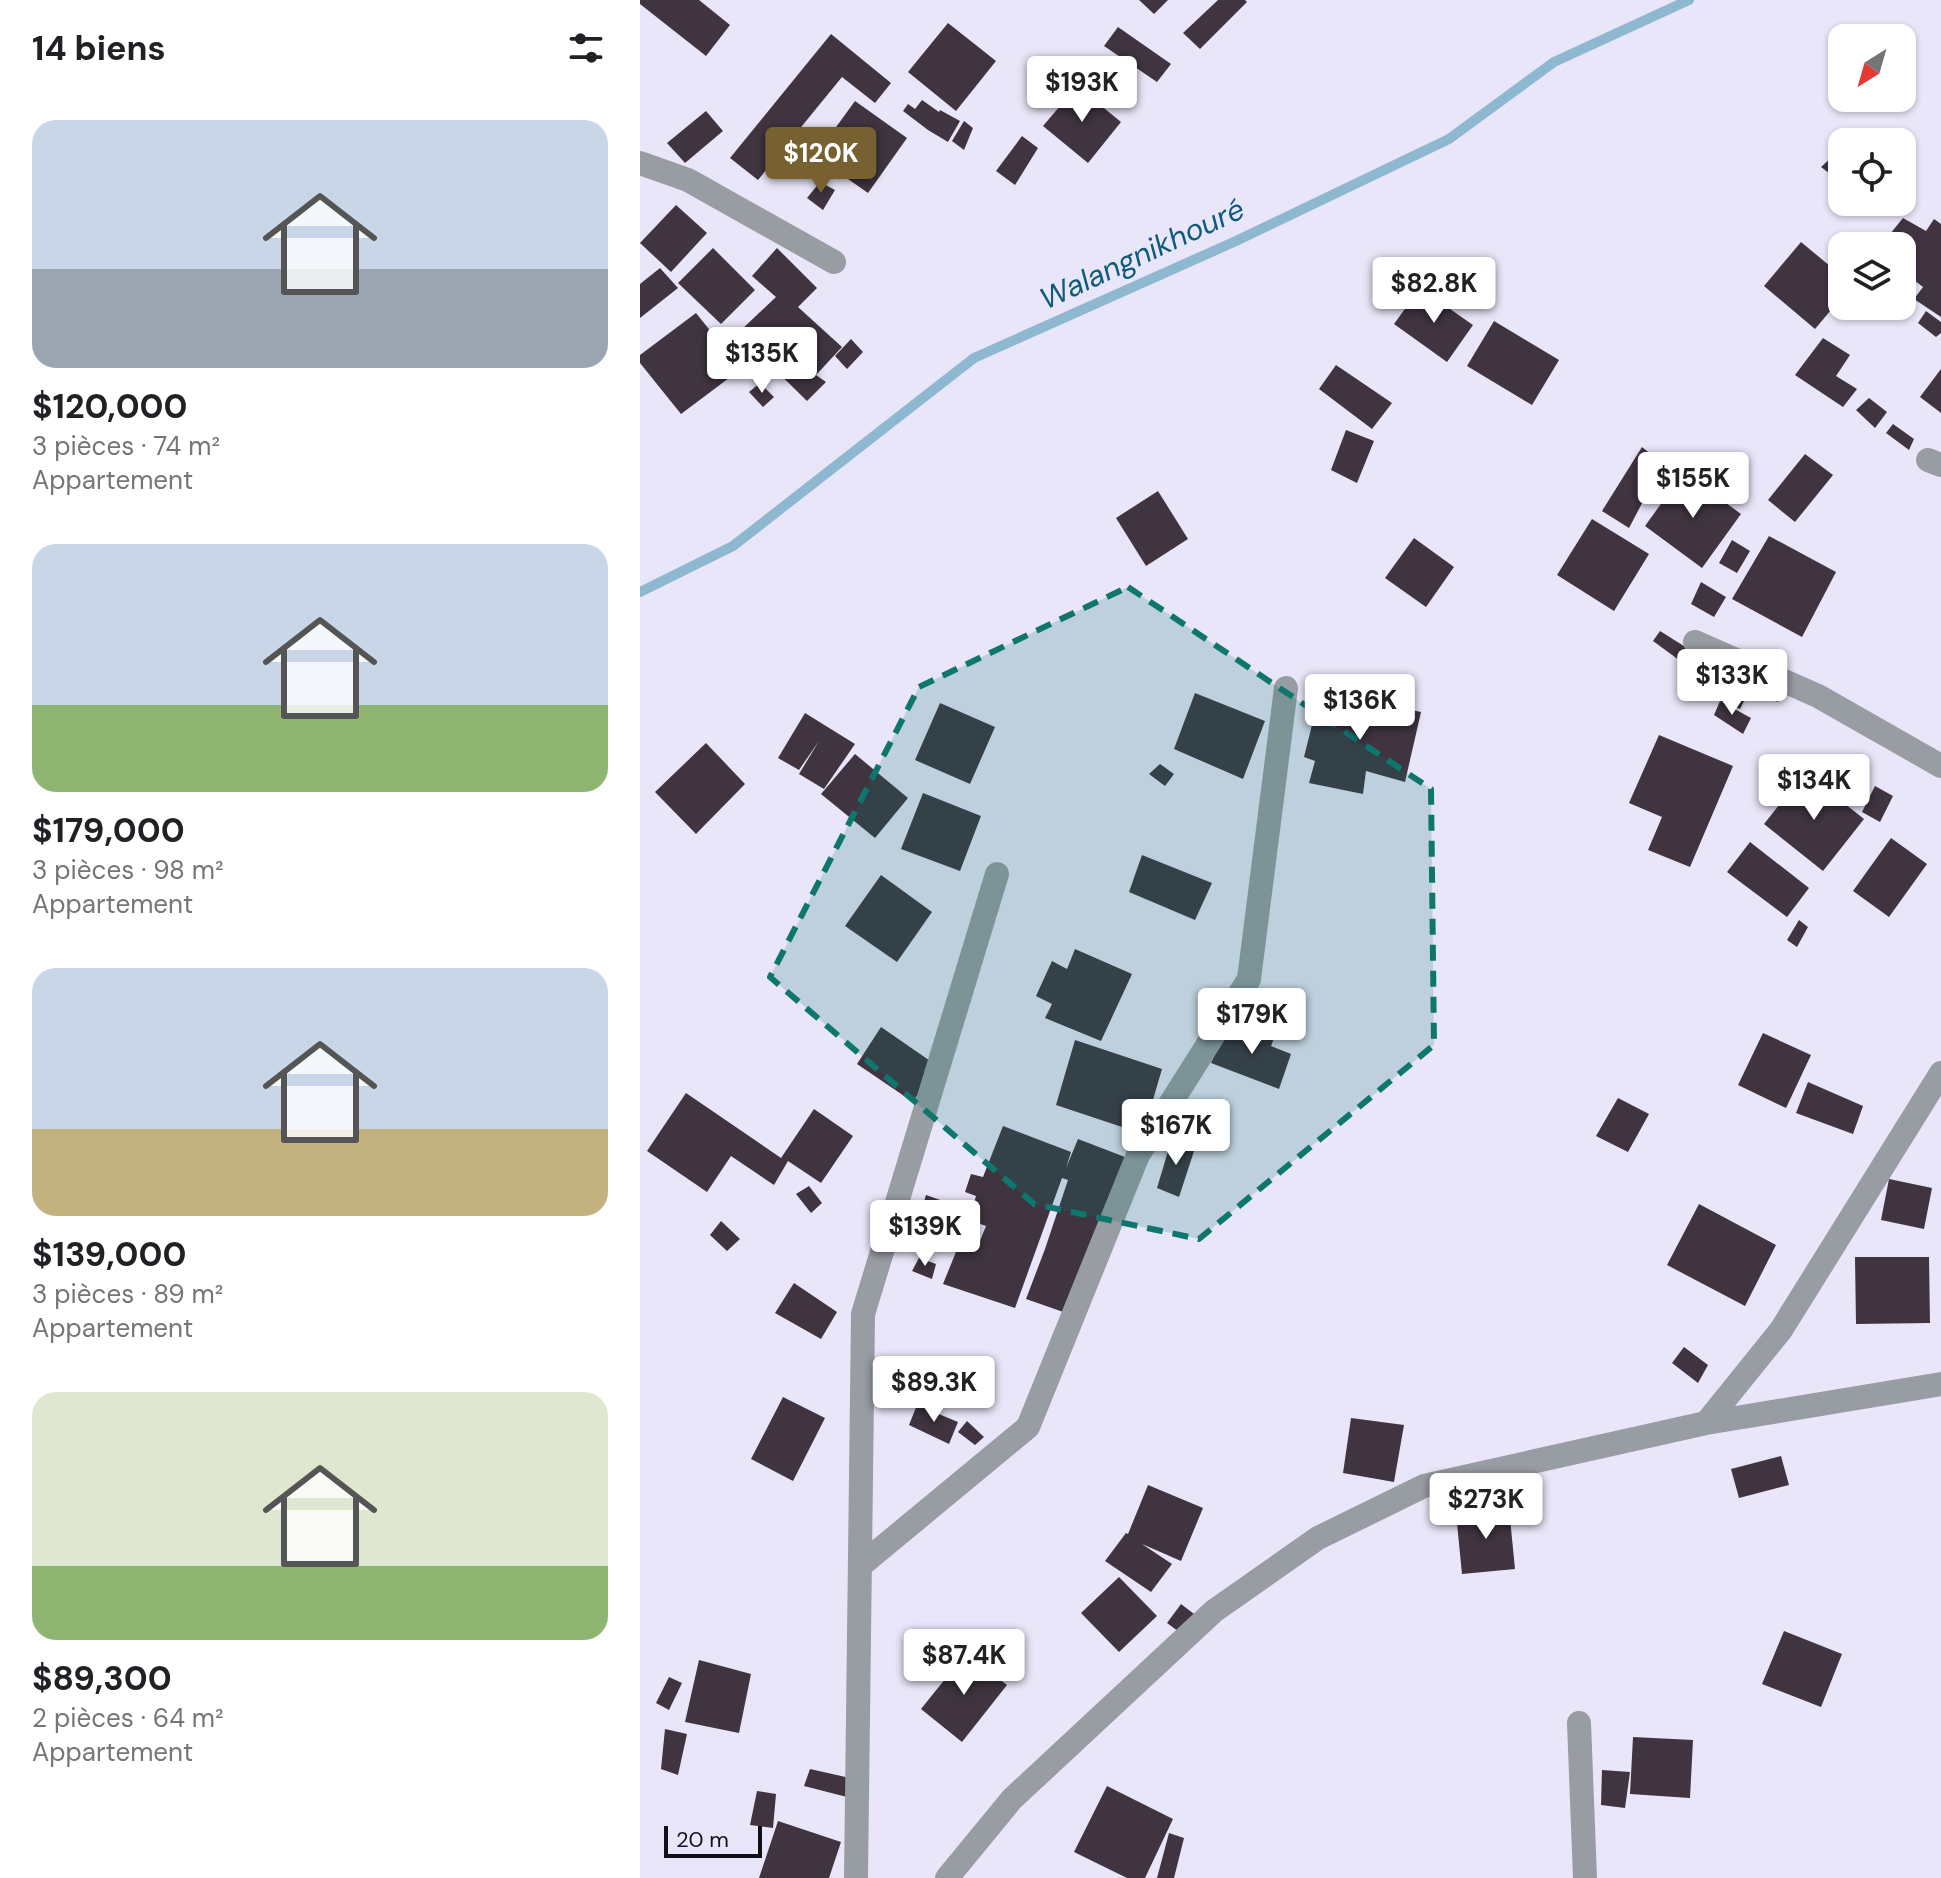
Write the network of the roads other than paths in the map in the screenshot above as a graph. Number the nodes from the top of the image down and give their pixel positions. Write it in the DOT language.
graph roads {
  1 [pos="640,163"];
  2 [pos="834,262"];
  3 [pos="1695,642"];
  4 [pos="1286,688"];
  5 [pos="1941,766"];
  6 [pos="997,874"];
  7 [pos="1941,1073"];
  8 [pos="1941,1384"];
  9 [pos="1706,1423"];
  10 [pos="860,1566"];
  11 [pos="1579,1723"];
  12 [pos="856,1878"];
  13 [pos="947,1878"];
  14 [pos="1585,1878"];
  1 -- 2 [label="street"];
  3 -- 5 [label="street"];
  4 -- 10 [label="street"];
  6 -- 10 [label="street"];
  7 -- 9 [label="street"];
  8 -- 9 [label="street"];
  9 -- 13 [label="street"];
  10 -- 12 [label="street"];
  11 -- 14 [label="street"];
}
